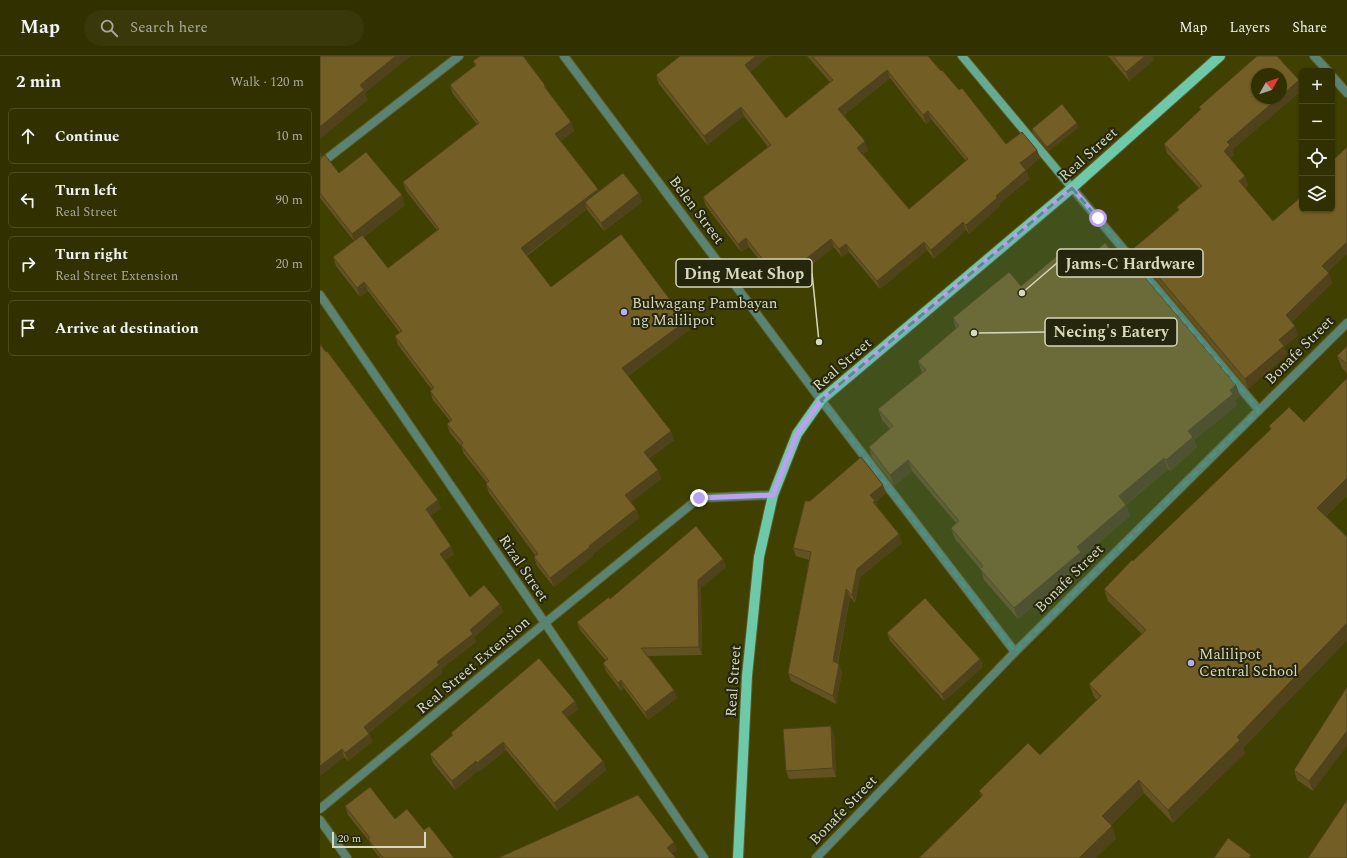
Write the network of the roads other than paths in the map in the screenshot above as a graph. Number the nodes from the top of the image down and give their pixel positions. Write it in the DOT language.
graph roads {
  1 [pos="459,56"];
  2 [pos="564,56"];
  3 [pos="962,56"];
  4 [pos="1220,56"];
  5 [pos="1314,56"];
  6 [pos="1325,68"];
  7 [pos="1335,79"];
  8 [pos="1347,93"];
  9 [pos="320,164"];
  10 [pos="1072,188"];
  11 [pos="320,294"];
  12 [pos="1347,323"];
  13 [pos="821,400"];
  14 [pos="1259,410"];
  15 [pos="773,495"];
  16 [pos="545,623"];
  17 [pos="1015,652"];
  18 [pos="320,809"];
  19 [pos="320,820"];
  20 [pos="347,858"];
  21 [pos="704,858"];
  22 [pos="738,858"];
  23 [pos="816,858"];
  1 -- 9 [label="street"];
  2 -- 13 [label="street, Belen Street"];
  3 -- 10 [label="street"];
  4 -- 10 [label="main road, Real Street"];
  5 -- 6 [label="street"];
  7 -- 8 [label="street"];
  10 -- 13 [label="main road, Real Street"];
  10 -- 14 [label="street"];
  11 -- 16 [label="street, Rizal Street"];
  12 -- 14 [label="street, Bonafe Street"];
  13 -- 15 [label="main road, Real Street"];
  13 -- 17 [label="street, Belen Street"];
  14 -- 17 [label="street, Bonafe Street"];
  15 -- 16 [label="street, Real Street Extension"];
  15 -- 22 [label="main road, Real Street"];
  16 -- 18 [label="street, Real Street Extension"];
  16 -- 21 [label="street, Rizal Street"];
  17 -- 23 [label="street, Bonafe Street"];
  19 -- 20 [label="street"];
}
